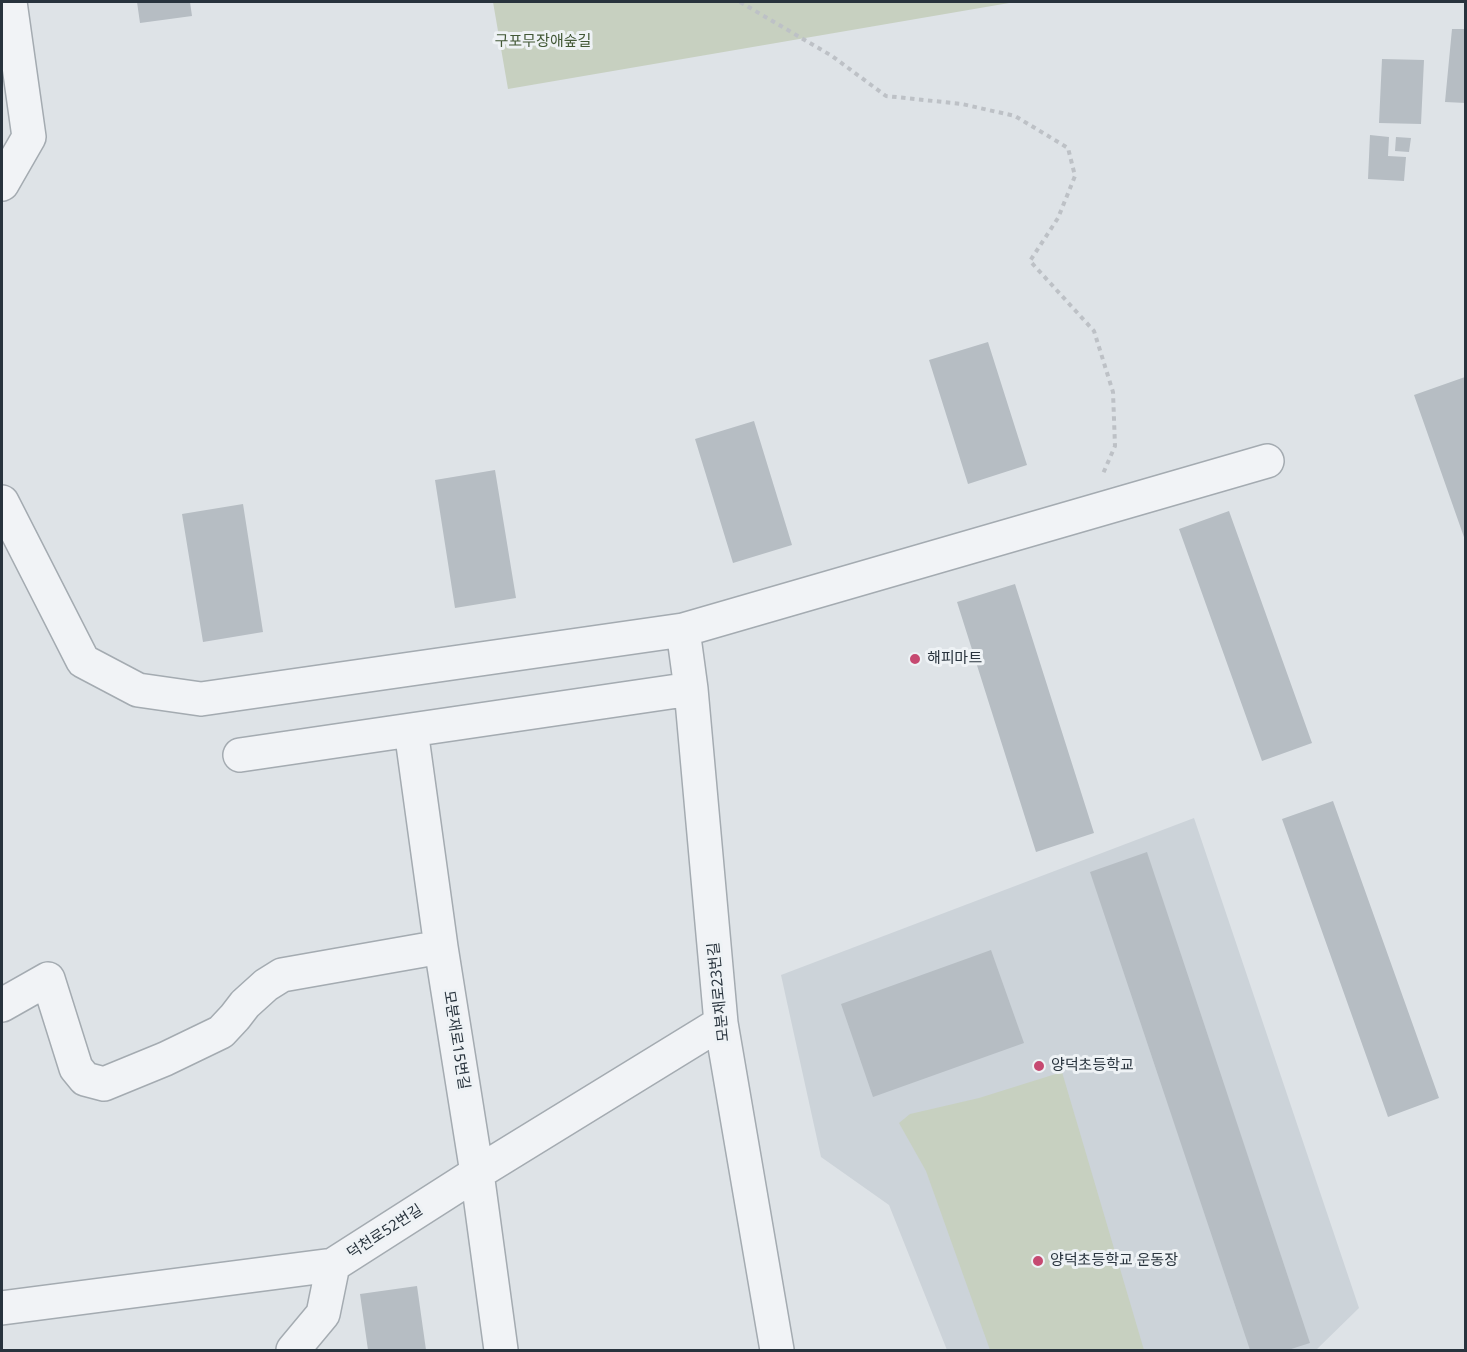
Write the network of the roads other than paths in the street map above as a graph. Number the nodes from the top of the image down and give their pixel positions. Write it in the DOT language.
graph roads {
  1 [pos="10,2"];
  2 [pos="2,184"];
  3 [pos="1267,461"];
  4 [pos="2,502"];
  5 [pos="683,630"];
  6 [pos="691,688"];
  7 [pos="411,730"];
  8 [pos="240,755"];
  9 [pos="441,948"];
  10 [pos="2,1005"];
  11 [pos="721,1023"];
  12 [pos="477,1173"];
  13 [pos="333,1265"];
  14 [pos="2,1308"];
  15 [pos="292,1350"];
  16 [pos="501,1350"];
  17 [pos="777,1350"];
  1 -- 2 [label="street"];
  3 -- 5 [label="street"];
  4 -- 5 [label="street"];
  5 -- 6 [label="street, 모분재로23번길"];
  6 -- 7 [label="street"];
  6 -- 11 [label="street, 모분재로23번길"];
  7 -- 8 [label="street"];
  7 -- 9 [label="street, 모분재로15번길"];
  9 -- 10 [label="street"];
  9 -- 12 [label="street, 모분재로15번길"];
  11 -- 12 [label="street, 덕천로52번길"];
  11 -- 17 [label="street, 모분재로23번길"];
  12 -- 13 [label="street, 덕천로52번길"];
  12 -- 16 [label="street, 모분재로15번길"];
  13 -- 14 [label="street, 덕천로52번길"];
  13 -- 15 [label="street"];
}
